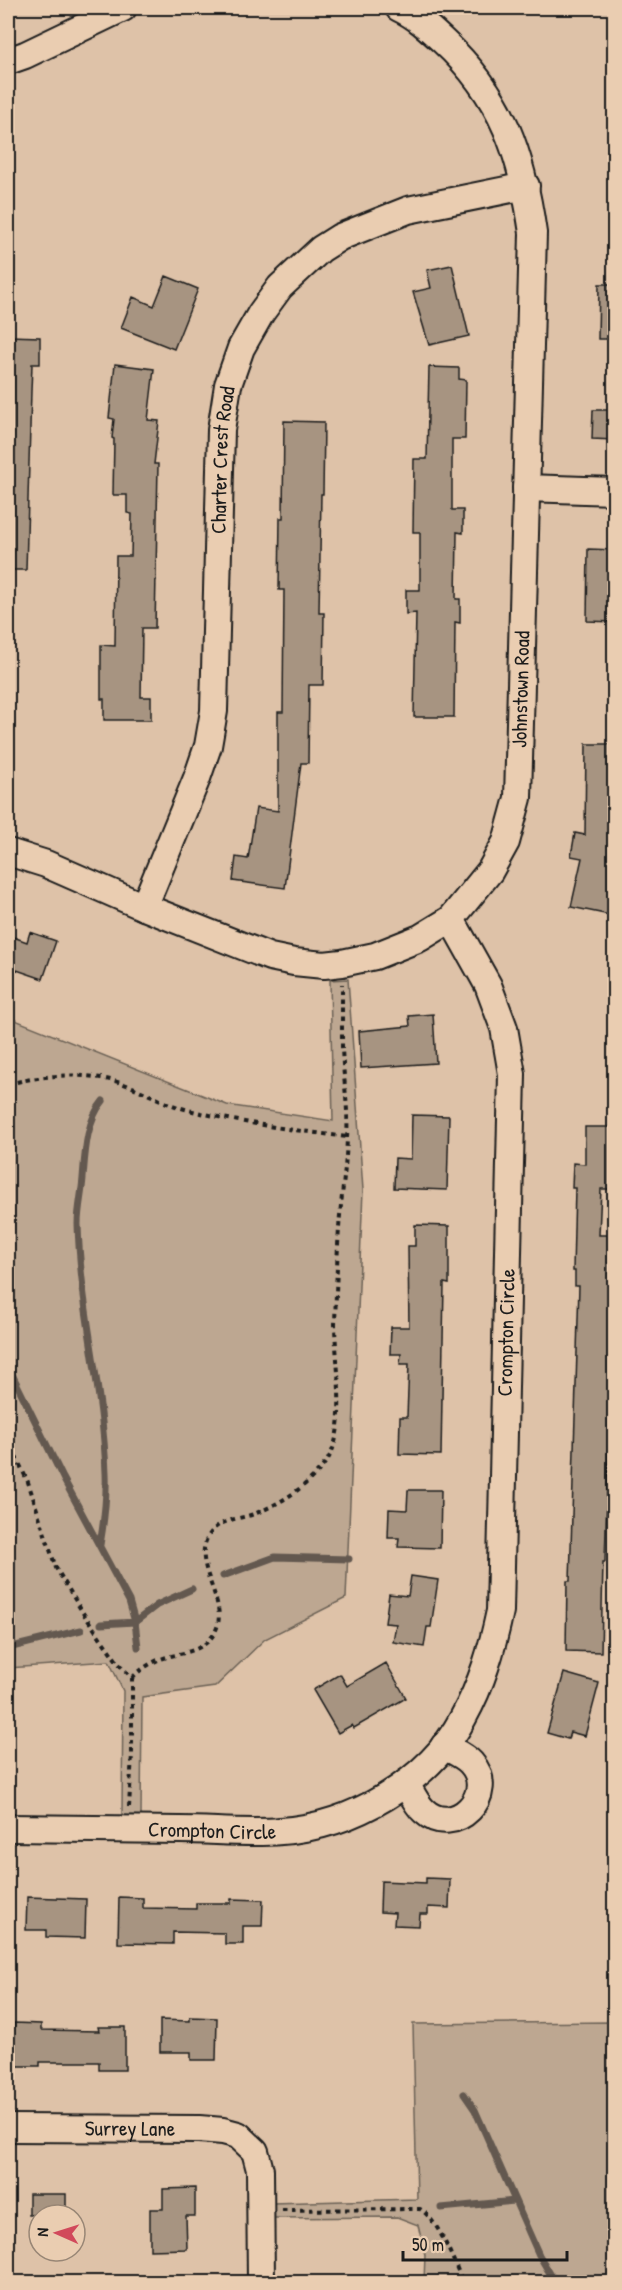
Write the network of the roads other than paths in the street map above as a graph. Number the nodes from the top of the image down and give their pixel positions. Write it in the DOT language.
graph roads {
  1 [pos="123,8"];
  2 [pos="412,10"];
  3 [pos="8,61"];
  4 [pos="526,186"];
  5 [pos="526,488"];
  6 [pos="615,491"];
  7 [pos="8,852"];
  8 [pos="144,906"];
  9 [pos="451,919"];
  10 [pos="444,1746"];
  11 [pos="406,1783"];
  12 [pos="8,1828"];
  13 [pos="8,2128"];
  14 [pos="261,2283"];
  1 -- 3 [label="street"];
  2 -- 4 [label="street, Johnstown Road"];
  4 -- 5 [label="street, Johnstown Road"];
  4 -- 8 [label="street, Charter Crest Road"];
  5 -- 6 [label="street"];
  5 -- 9 [label="street, Johnstown Road"];
  7 -- 8 [label="street, Johnstown Road"];
  8 -- 9 [label="street, Johnstown Road"];
  9 -- 10 [label="street, Crompton Circle"];
  10 -- 11 [label="street, Crompton Circle"];
  10 -- 11 [label="street"];
  11 -- 12 [label="street, Crompton Circle"];
  13 -- 14 [label="street, Surrey Lane"];
}
